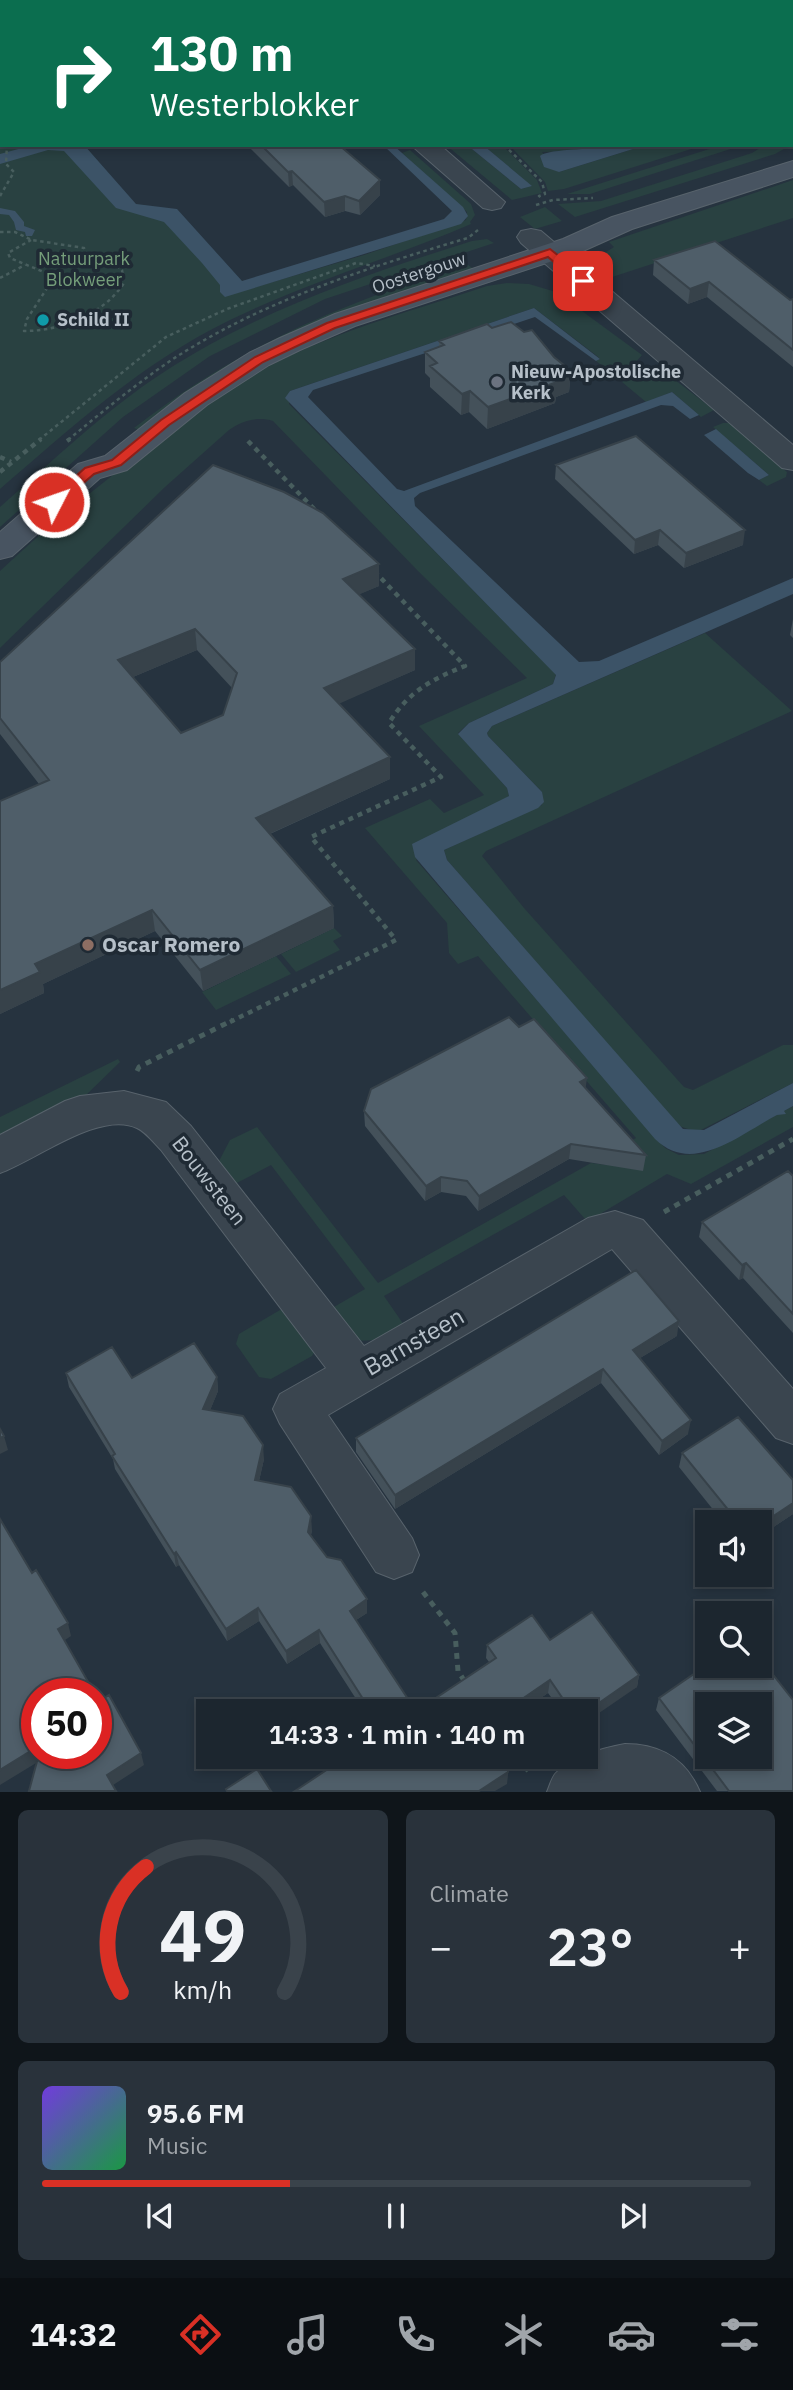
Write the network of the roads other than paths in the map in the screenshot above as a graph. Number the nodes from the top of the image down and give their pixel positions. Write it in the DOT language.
graph roads {
  1 [pos="426,147"];
  2 [pos="793,153"];
  3 [pos="793,169"];
  4 [pos="492,202"];
  5 [pos="536,233"];
  6 [pos="793,461"];
  7 [pos="0,549"];
  8 [pos="0,1155"];
  9 [pos="370,1368"];
  10 [pos="793,1423"];
  11 [pos="394,1555"];
  12 [pos="574,1791"];
  13 [pos="673,1791"];
  1 -- 4 [label="street"];
  2 -- 5 [label="main road, Oostergouw"];
  3 -- 5 [label="main road, Oostergouw"];
  5 -- 6 [label="street"];
  5 -- 7 [label="main road, Oostergouw"];
  8 -- 9 [label="street, Bouwsteen"];
  9 -- 10 [label="street, Barnsteen"];
  9 -- 11 [label="street, Barnsteen"];
  12 -- 13 [label="street"];
}
